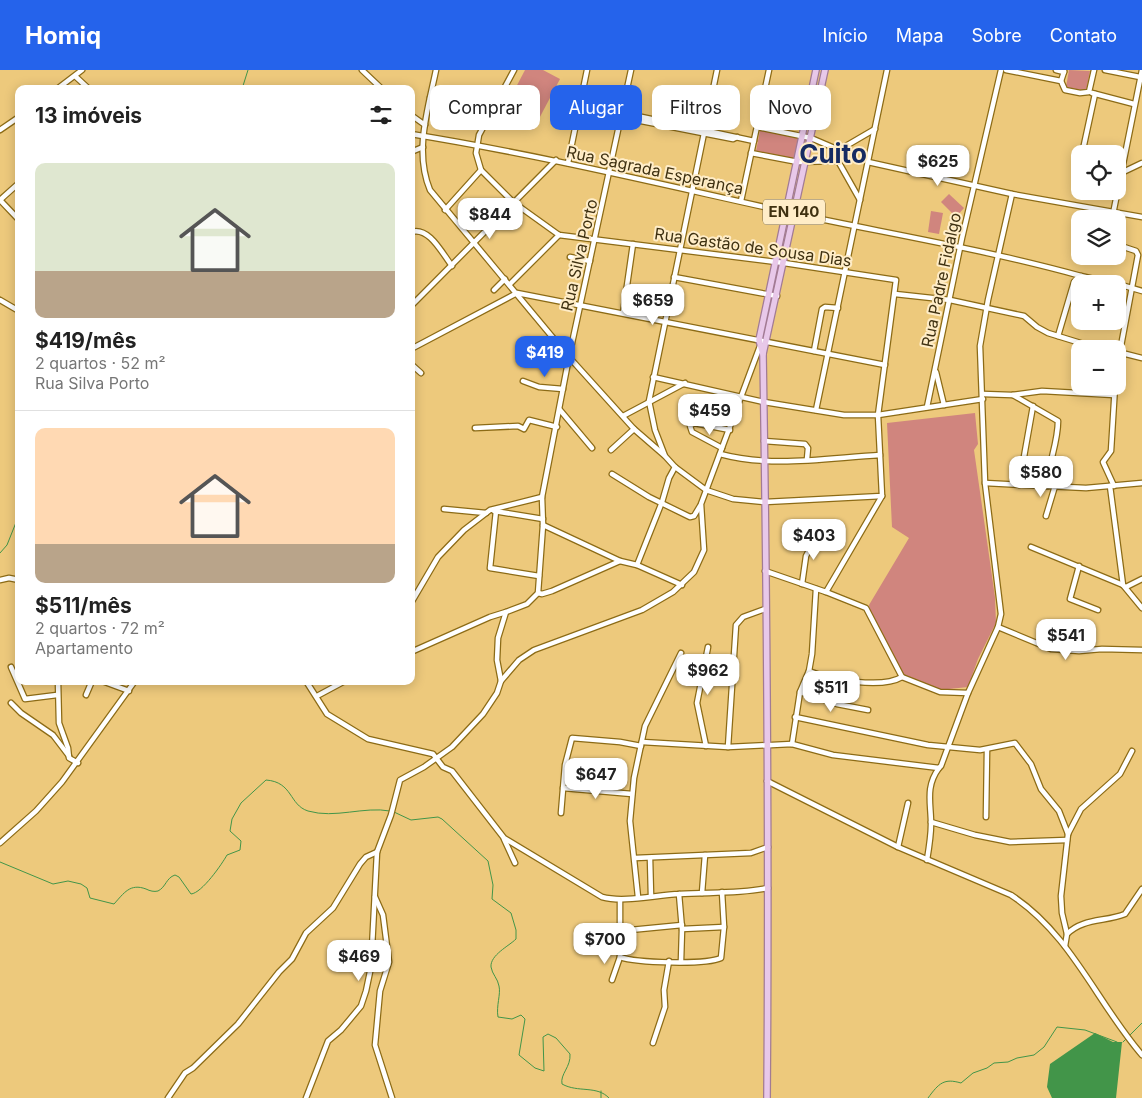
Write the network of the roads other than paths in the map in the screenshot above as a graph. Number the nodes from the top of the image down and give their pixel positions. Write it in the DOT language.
graph roads {
  1 [pos="82,70"];
  2 [pos="362,70"];
  3 [pos="436,70"];
  4 [pos="514,70"];
  5 [pos="588,70"];
  6 [pos="631,70"];
  7 [pos="716,70"];
  8 [pos="769,70"];
  9 [pos="816,70"];
  10 [pos="825,70"];
  11 [pos="888,70"];
  12 [pos="1001,70"];
  13 [pos="1006,70"];
  14 [pos="1056,70"];
  15 [pos="1094,70"];
  16 [pos="1105,70"];
  17 [pos="1142,70"];
  18 [pos="1064,71"];
  19 [pos="75,76"];
  20 [pos="1140,77"];
  21 [pos="1061,81"];
  22 [pos="814,82"];
  23 [pos="822,84"];
  24 [pos="63,85"];
  25 [pos="85,85"];
  26 [pos="378,85"];
  27 [pos="433,85"];
  28 [pos="506,85"];
  29 [pos="585,85"];
  30 [pos="628,85"];
  31 [pos="766,85"];
  32 [pos="1090,92"];
  33 [pos="1095,94"];
  34 [pos="430,98"];
  35 [pos="1134,104"];
  36 [pos="415,118"];
  37 [pos="642,118"];
  38 [pos="15,120"];
  39 [pos="425,125"];
  40 [pos="875,129"];
  41 [pos="0,130"];
  42 [pos="483,130"];
  43 [pos="576,130"];
  44 [pos="619,130"];
  45 [pos="756,130"];
  46 [pos="772,130"];
  47 [pos="704,131"];
  48 [pos="415,135"];
  49 [pos="423,136"];
  50 [pos="803,136"];
  51 [pos="811,138"];
  52 [pos="754,141"];
  53 [pos="476,144"];
  54 [pos="1084,145"];
  55 [pos="1125,145"];
  56 [pos="423,147"];
  57 [pos="415,150"];
  58 [pos="839,150"];
  59 [pos="751,153"];
  60 [pos="556,160"];
  61 [pos="838,161"];
  62 [pos="798,162"];
  63 [pos="868,162"];
  64 [pos="1142,162"];
  65 [pos="568,163"];
  66 [pos="806,163"];
  67 [pos="481,170"];
  68 [pos="1126,170"];
  69 [pos="610,172"];
  70 [pos="975,185"];
  71 [pos="15,187"];
  72 [pos="693,190"];
  73 [pos="1012,194"];
  74 [pos="0,200"];
  75 [pos="860,200"];
  76 [pos="741,201"];
  77 [pos="513,202"];
  78 [pos="445,210"];
  79 [pos="1093,210"];
  80 [pos="787,212"];
  81 [pos="794,214"];
  82 [pos="15,216"];
  83 [pos="1126,216"];
  84 [pos="1142,218"];
  85 [pos="855,226"];
  86 [pos="415,231"];
  87 [pos="783,233"];
  88 [pos="790,234"];
  89 [pos="559,235"];
  90 [pos="595,238"];
  91 [pos="781,242"];
  92 [pos="474,244"];
  93 [pos="633,244"];
  94 [pos="788,244"];
  95 [pos="961,248"];
  96 [pos="681,249"];
  97 [pos="1126,249"];
  98 [pos="999,255"];
  99 [pos="570,257"];
  100 [pos="590,261"];
  101 [pos="777,262"];
  102 [pos="784,263"];
  103 [pos="452,266"];
  104 [pos="845,272"];
  105 [pos="1077,275"];
  106 [pos="674,277"];
  107 [pos="506,279"];
  108 [pos="510,284"];
  109 [pos="1126,287"];
  110 [pos="1071,288"];
  111 [pos="1130,288"];
  112 [pos="494,290"];
  113 [pos="1142,291"];
  114 [pos="517,293"];
  115 [pos="895,294"];
  116 [pos="770,295"];
  117 [pos="777,296"];
  118 [pos="0,300"];
  119 [pos="950,300"];
  120 [pos="415,302"];
  121 [pos="580,305"];
  122 [pos="838,308"];
  123 [pos="986,308"];
  124 [pos="15,309"];
  125 [pos="623,313"];
  126 [pos="664,321"];
  127 [pos="1058,336"];
  128 [pos="1071,340"];
  129 [pos="1120,340"];
  130 [pos="768,341"];
  131 [pos="760,343"];
  132 [pos="415,347"];
  133 [pos="814,351"];
  134 [pos="763,354"];
  135 [pos="828,354"];
  136 [pos="1126,354"];
  137 [pos="569,357"];
  138 [pos="1142,358"];
  139 [pos="885,365"];
  140 [pos="415,368"];
  141 [pos="935,369"];
  142 [pos="421,373"];
  143 [pos="653,377"];
  144 [pos="523,381"];
  145 [pos="685,383"];
  146 [pos="563,389"];
  147 [pos="1071,393"];
  148 [pos="1012,395"];
  149 [pos="1114,395"];
  150 [pos="742,396"];
  151 [pos="983,397"];
  152 [pos="649,401"];
  153 [pos="764,402"];
  154 [pos="944,405"];
  155 [pos="1033,406"];
  156 [pos="927,407"];
  157 [pos="560,410"];
  158 [pos="816,410"];
  159 [pos="878,415"];
  160 [pos="623,416"];
  161 [pos="556,427"];
  162 [pos="475,428"];
  163 [pos="634,428"];
  164 [pos="730,430"];
  165 [pos="764,441"];
  166 [pos="592,448"];
  167 [pos="611,450"];
  168 [pos="721,451"];
  169 [pos="880,455"];
  170 [pos="665,456"];
  171 [pos="807,459"];
  172 [pos="765,461"];
  173 [pos="675,467"];
  174 [pos="612,474"];
  175 [pos="985,483"];
  176 [pos="1142,483"];
  177 [pos="1019,485"];
  178 [pos="1047,486"];
  179 [pos="1055,486"];
  180 [pos="1112,486"];
  181 [pos="706,490"];
  182 [pos="882,496"];
  183 [pos="542,497"];
  184 [pos="662,502"];
  185 [pos="766,502"];
  186 [pos="701,504"];
  187 [pos="444,509"];
  188 [pos="490,511"];
  189 [pos="1046,516"];
  190 [pos="543,522"];
  191 [pos="817,535"];
  192 [pos="1031,547"];
  193 [pos="620,561"];
  194 [pos="637,565"];
  195 [pos="1079,566"];
  196 [pos="765,570"];
  197 [pos="539,576"];
  198 [pos="1142,579"];
  199 [pos="0,580"];
  200 [pos="15,580"];
  201 [pos="802,584"];
  202 [pos="682,585"];
  203 [pos="1125,586"];
  204 [pos="816,589"];
  205 [pos="826,592"];
  206 [pos="538,593"];
  207 [pos="415,596"];
  208 [pos="1142,608"];
  209 [pos="765,609"];
  210 [pos="1098,610"];
  211 [pos="506,612"];
  212 [pos="998,627"];
  213 [pos="708,647"];
  214 [pos="415,650"];
  215 [pos="1142,650"];
  216 [pos="681,653"];
  217 [pos="11,667"];
  218 [pos="809,671"];
  219 [pos="15,677"];
  220 [pos="902,677"];
  221 [pos="501,681"];
  222 [pos="18,685"];
  223 [pos="58,685"];
  224 [pos="90,685"];
  225 [pos="113,685"];
  226 [pos="133,685"];
  227 [pos="309,685"];
  228 [pos="337,685"];
  229 [pos="129,691"];
  230 [pos="800,692"];
  231 [pos="968,694"];
  232 [pos="57,695"];
  233 [pos="86,695"];
  234 [pos="317,696"];
  235 [pos="11,703"];
  236 [pos="868,710"];
  237 [pos="794,717"];
  238 [pos="641,744"];
  239 [pos="792,744"];
  240 [pos="766,745"];
  241 [pos="706,746"];
  242 [pos="728,747"];
  243 [pos="948,747"];
  244 [pos="987,750"];
  245 [pos="1132,751"];
  246 [pos="69,756"];
  247 [pos="436,758"];
  248 [pos="78,763"];
  249 [pos="939,768"];
  250 [pos="768,782"];
  251 [pos="563,788"];
  252 [pos="632,794"];
  253 [pos="908,803"];
  254 [pos="561,813"];
  255 [pos="986,816"];
  256 [pos="931,822"];
  257 [pos="1068,837"];
  258 [pos="504,838"];
  259 [pos="0,843"];
  260 [pos="768,847"];
  261 [pos="898,847"];
  262 [pos="378,852"];
  263 [pos="705,855"];
  264 [pos="635,858"];
  265 [pos="650,858"];
  266 [pos="927,860"];
  267 [pos="514,863"];
  268 [pos="768,888"];
  269 [pos="1142,890"];
  270 [pos="722,892"];
  271 [pos="702,893"];
  272 [pos="679,894"];
  273 [pos="651,896"];
  274 [pos="375,897"];
  275 [pos="638,897"];
  276 [pos="620,900"];
  277 [pos="682,927"];
  278 [pos="724,927"];
  279 [pos="620,931"];
  280 [pos="1067,934"];
  281 [pos="1065,946"];
  282 [pos="620,957"];
  283 [pos="669,961"];
  284 [pos="681,962"];
  285 [pos="612,980"];
  286 [pos="653,1043"];
  287 [pos="1142,1055"];
  288 [pos="168,1098"];
  289 [pos="306,1098"];
  290 [pos="392,1098"];
  291 [pos="768,1098"];
  1 -- 19 [label="street"];
  2 -- 26 [label="street"];
  3 -- 27 [label="street"];
  4 -- 28 [label="street"];
  5 -- 29 [label="street"];
  6 -- 30 [label="street, Rua Silva Porto"];
  7 -- 47 [label="street"];
  8 -- 31 [label="street"];
  9 -- 22 [label="main road, EN 140"];
  10 -- 23 [label="main road, EN 140"];
  11 -- 40 [label="street"];
  12 -- 70 [label="street, Rua Padre Fidalgo"];
  13 -- 21 [label="street"];
  14 -- 18 [label="street"];
  15 -- 32 [label="street"];
  16 -- 20 [label="street"];
  17 -- 20 [label="street"];
  18 -- 21 [label="street"];
  19 -- 24 [label="street"];
  19 -- 25 [label="street"];
  20 -- 35 [label="street"];
  21 -- 32 [label="street"];
  22 -- 23 [label="main road"];
  22 -- 50 [label="main road, EN 140"];
  23 -- 51 [label="main road, EN 140"];
  32 -- 33 [label="street"];
  33 -- 35 [label="street"];
  33 -- 54 [label="street"];
  34 -- 39 [label="street"];
  35 -- 55 [label="street"];
  36 -- 39 [label="street"];
  37 -- 47 [label="street"];
  38 -- 41 [label="street"];
  39 -- 49 [label="street"];
  40 -- 58 [label="street"];
  40 -- 63 [label="street"];
  42 -- 53 [label="street"];
  43 -- 65 [label="street"];
  44 -- 69 [label="street, Rua Silva Porto"];
  45 -- 52 [label="street"];
  46 -- 50 [label="street"];
  47 -- 52 [label="street"];
  47 -- 72 [label="street"];
  48 -- 49 [label="street, Rua Sagrada Esperança"];
  49 -- 53 [label="street, Rua Sagrada Esperança"];
  49 -- 56 [label="street"];
  50 -- 51 [label="street"];
  50 -- 62 [label="main road, EN 140"];
  51 -- 58 [label="street"];
  51 -- 66 [label="main road, EN 140"];
  52 -- 59 [label="street"];
  53 -- 60 [label="street, Rua Sagrada Esperança"];
  53 -- 67 [label="street"];
  56 -- 57 [label="street"];
  56 -- 78 [label="street"];
  58 -- 61 [label="street"];
  59 -- 62 [label="street"];
  59 -- 76 [label="street"];
  60 -- 65 [label="street, Rua Sagrada Esperança"];
  60 -- 77 [label="street"];
  61 -- 66 [label="street"];
  61 -- 75 [label="street"];
  62 -- 66 [label="street"];
  62 -- 80 [label="main road, EN 140"];
  63 -- 70 [label="street"];
  63 -- 75 [label="street"];
  64 -- 68 [label="street"];
  65 -- 69 [label="street, Rua Sagrada Esperança"];
  66 -- 81 [label="main road, EN 140"];
  67 -- 77 [label="street"];
  67 -- 78 [label="street"];
  69 -- 72 [label="street, Rua Sagrada Esperança"];
  69 -- 90 [label="street, Rua Silva Porto"];
  70 -- 73 [label="street"];
  70 -- 95 [label="street, Rua Padre Fidalgo"];
  71 -- 74 [label="street"];
  72 -- 76 [label="street, Rua Sagrada Esperança"];
  72 -- 96 [label="street"];
  73 -- 79 [label="street"];
  73 -- 98 [label="street"];
  74 -- 82 [label="street"];
  75 -- 85 [label="street"];
  76 -- 80 [label="street, Rua Sagrada Esperança"];
  77 -- 89 [label="street"];
  77 -- 92 [label="street"];
  78 -- 92 [label="street"];
  80 -- 81 [label="street, Rua Sagrada Esperança"];
  80 -- 87 [label="main road, EN 140"];
  81 -- 85 [label="street, Rua Sagrada Esperança"];
  81 -- 88 [label="main road, EN 140"];
  83 -- 84 [label="street"];
  85 -- 95 [label="street, Rua Sagrada Esperança"];
  85 -- 104 [label="street"];
  86 -- 103 [label="street"];
  87 -- 88 [label="main road"];
  87 -- 91 [label="main road, EN 140"];
  88 -- 94 [label="main road, EN 140"];
  89 -- 90 [label="street, Rua Gastão de Sousa Dias"];
  89 -- 108 [label="street"];
  90 -- 93 [label="street, Rua Gastão de Sousa Dias"];
  90 -- 100 [label="street, Rua Silva Porto"];
  91 -- 94 [label="main road"];
  91 -- 101 [label="main road, EN 140"];
  92 -- 103 [label="street"];
  92 -- 107 [label="street"];
  93 -- 96 [label="street, Rua Gastão de Sousa Dias"];
  93 -- 125 [label="street"];
  94 -- 102 [label="main road, EN 140"];
  95 -- 98 [label="street, Rua Sagrada Esperança"];
  95 -- 119 [label="street, Rua Padre Fidalgo"];
  96 -- 101 [label="street, Rua Gastão de Sousa Dias"];
  96 -- 106 [label="street"];
  97 -- 111 [label="street"];
  98 -- 105 [label="street, Rua Sagrada Esperança"];
  98 -- 123 [label="street"];
  99 -- 100 [label="street"];
  100 -- 121 [label="street, Rua Silva Porto"];
  101 -- 102 [label="street, Rua Gastão de Sousa Dias"];
  101 -- 116 [label="main road, EN 140"];
  102 -- 104 [label="street, Rua Gastão de Sousa Dias"];
  102 -- 117 [label="main road, EN 140"];
  103 -- 120 [label="street"];
  104 -- 115 [label="street, Rua Gastão de Sousa Dias"];
  104 -- 122 [label="street"];
  106 -- 116 [label="street"];
  106 -- 126 [label="street"];
  107 -- 108 [label="street"];
  107 -- 112 [label="street"];
  108 -- 114 [label="street"];
  109 -- 111 [label="street, Rua Sagrada Esperança"];
  110 -- 127 [label="street"];
  111 -- 113 [label="street, Rua Sagrada Esperança"];
  111 -- 129 [label="street"];
  114 -- 121 [label="street"];
  114 -- 132 [label="street"];
  114 -- 137 [label="street"];
  115 -- 119 [label="street"];
  115 -- 139 [label="street"];
  116 -- 117 [label="street"];
  116 -- 131 [label="main road, EN 140"];
  117 -- 130 [label="main road, EN 140"];
  118 -- 124 [label="street"];
  119 -- 123 [label="street"];
  119 -- 141 [label="street, Rua Padre Fidalgo"];
  121 -- 125 [label="street"];
  121 -- 137 [label="street, Rua Silva Porto"];
  122 -- 133 [label="street"];
  122 -- 135 [label="street"];
  123 -- 127 [label="street"];
  123 -- 151 [label="street"];
  125 -- 126 [label="street"];
  126 -- 131 [label="street"];
  126 -- 143 [label="street"];
  127 -- 128 [label="street"];
  130 -- 131 [label="street"];
  130 -- 133 [label="street"];
  130 -- 134 [label="main road, EN 140"];
  131 -- 134 [label="main road, EN 140"];
  131 -- 150 [label="street"];
  133 -- 135 [label="street"];
  134 -- 153 [label="main road, EN 140"];
  135 -- 139 [label="street"];
  135 -- 158 [label="street"];
  136 -- 138 [label="street"];
  137 -- 146 [label="street, Rua Silva Porto"];
  137 -- 160 [label="street"];
  139 -- 159 [label="street"];
  140 -- 142 [label="street"];
  141 -- 154 [label="street"];
  141 -- 156 [label="street, Rua Padre Fidalgo"];
  143 -- 145 [label="street"];
  143 -- 152 [label="street"];
  144 -- 146 [label="street"];
  145 -- 150 [label="street"];
  145 -- 152 [label="street"];
  146 -- 157 [label="street, Rua Silva Porto"];
  147 -- 148 [label="street"];
  148 -- 151 [label="street"];
  148 -- 155 [label="street"];
  149 -- 180 [label="street"];
  150 -- 153 [label="street"];
  150 -- 164 [label="street"];
  151 -- 154 [label="street"];
  151 -- 175 [label="street"];
  152 -- 160 [label="street"];
  152 -- 170 [label="street"];
  153 -- 158 [label="street"];
  153 -- 165 [label="main road, EN 140"];
  154 -- 156 [label="street"];
  155 -- 177 [label="street"];
  155 -- 178 [label="street"];
  156 -- 159 [label="street"];
  157 -- 161 [label="street, Rua Silva Porto"];
  157 -- 166 [label="street"];
  158 -- 159 [label="street"];
  159 -- 169 [label="street"];
  160 -- 163 [label="street"];
  161 -- 162 [label="street"];
  161 -- 183 [label="street, Rua Silva Porto"];
  163 -- 167 [label="street"];
  163 -- 170 [label="street"];
  164 -- 168 [label="street"];
  164 -- 168 [label="street"];
  165 -- 171 [label="street"];
  165 -- 172 [label="main road, EN 140"];
  168 -- 172 [label="street"];
  168 -- 181 [label="street"];
  169 -- 171 [label="street"];
  169 -- 182 [label="street"];
  170 -- 173 [label="street"];
  171 -- 172 [label="street"];
  172 -- 185 [label="main road, EN 140"];
  173 -- 181 [label="street"];
  173 -- 184 [label="street"];
  174 -- 184 [label="street"];
  175 -- 177 [label="street"];
  175 -- 212 [label="street"];
  176 -- 180 [label="street"];
  177 -- 178 [label="street"];
  178 -- 179 [label="street"];
  179 -- 180 [label="street"];
  179 -- 189 [label="street"];
  180 -- 203 [label="street"];
  181 -- 185 [label="street"];
  181 -- 186 [label="street"];
  182 -- 185 [label="street"];
  182 -- 205 [label="street"];
  183 -- 188 [label="street"];
  183 -- 190 [label="street, Rua Silva Porto"];
  184 -- 186 [label="street"];
  184 -- 194 [label="street"];
  185 -- 196 [label="main road, EN 140"];
  186 -- 202 [label="street"];
  187 -- 188 [label="street"];
  188 -- 190 [label="street"];
  188 -- 197 [label="street"];
  188 -- 207 [label="street"];
  190 -- 193 [label="street"];
  190 -- 197 [label="street, Rua Silva Porto"];
  191 -- 201 [label="street"];
  192 -- 195 [label="street"];
  193 -- 194 [label="street"];
  193 -- 206 [label="street"];
  194 -- 202 [label="street"];
  195 -- 203 [label="street"];
  195 -- 210 [label="street"];
  196 -- 201 [label="street"];
  196 -- 209 [label="main road, EN 140"];
  197 -- 206 [label="street, Rua Silva Porto"];
  198 -- 203 [label="street"];
  199 -- 200 [label="street"];
  201 -- 204 [label="street"];
  202 -- 221 [label="street"];
  203 -- 208 [label="street"];
  204 -- 205 [label="street"];
  204 -- 218 [label="street"];
  205 -- 220 [label="street"];
  206 -- 211 [label="street"];
  209 -- 240 [label="main road, EN 140"];
  209 -- 242 [label="street"];
  211 -- 214 [label="street"];
  211 -- 221 [label="street"];
  212 -- 215 [label="street"];
  212 -- 231 [label="street"];
  213 -- 241 [label="street"];
  216 -- 238 [label="street"];
  217 -- 219 [label="street"];
  218 -- 220 [label="street"];
  218 -- 230 [label="street"];
  220 -- 231 [label="street"];
  221 -- 247 [label="street"];
  222 -- 232 [label="street"];
  223 -- 232 [label="street"];
  224 -- 233 [label="street"];
  225 -- 229 [label="street"];
  226 -- 229 [label="street"];
  227 -- 234 [label="street"];
  228 -- 234 [label="street"];
  229 -- 248 [label="street"];
  230 -- 236 [label="street"];
  230 -- 237 [label="street"];
  231 -- 243 [label="street"];
  232 -- 246 [label="street"];
  234 -- 247 [label="street"];
  235 -- 246 [label="street"];
  237 -- 239 [label="street"];
  237 -- 243 [label="street"];
  238 -- 241 [label="street"];
  238 -- 251 [label="street"];
  238 -- 252 [label="street"];
  239 -- 240 [label="street"];
  239 -- 249 [label="street"];
  240 -- 242 [label="street"];
  240 -- 250 [label="main road, EN 140"];
  241 -- 242 [label="street"];
  243 -- 244 [label="street"];
  243 -- 249 [label="street"];
  244 -- 255 [label="street"];
  244 -- 257 [label="street"];
  245 -- 257 [label="street"];
  246 -- 248 [label="street"];
  247 -- 258 [label="street"];
  247 -- 262 [label="street"];
  248 -- 259 [label="street"];
  249 -- 256 [label="street"];
  250 -- 260 [label="main road, EN 140"];
  250 -- 261 [label="street"];
  251 -- 252 [label="street"];
  251 -- 254 [label="street"];
  252 -- 264 [label="street"];
  253 -- 261 [label="street"];
  256 -- 257 [label="street"];
  256 -- 266 [label="street"];
  257 -- 280 [label="street"];
  258 -- 267 [label="street"];
  258 -- 276 [label="street"];
  260 -- 263 [label="street"];
  260 -- 268 [label="main road, EN 140"];
  261 -- 266 [label="street"];
  262 -- 274 [label="street"];
  262 -- 288 [label="street"];
  263 -- 265 [label="street"];
  263 -- 271 [label="street"];
  264 -- 265 [label="street"];
  264 -- 275 [label="street"];
  265 -- 273 [label="street"];
  266 -- 281 [label="street"];
  268 -- 270 [label="street"];
  268 -- 291 [label="main road, EN 140"];
  269 -- 280 [label="street"];
  270 -- 271 [label="street"];
  270 -- 278 [label="street"];
  271 -- 272 [label="street"];
  272 -- 273 [label="street"];
  272 -- 277 [label="street"];
  273 -- 275 [label="street"];
  274 -- 289 [label="street"];
  274 -- 290 [label="street"];
  275 -- 276 [label="street"];
  276 -- 279 [label="street"];
  277 -- 278 [label="street"];
  277 -- 279 [label="street"];
  277 -- 284 [label="street"];
  278 -- 284 [label="street"];
  279 -- 282 [label="street"];
  280 -- 281 [label="street"];
  281 -- 287 [label="street"];
  282 -- 283 [label="street"];
  282 -- 285 [label="street"];
  283 -- 284 [label="street"];
  283 -- 286 [label="street"];
}
